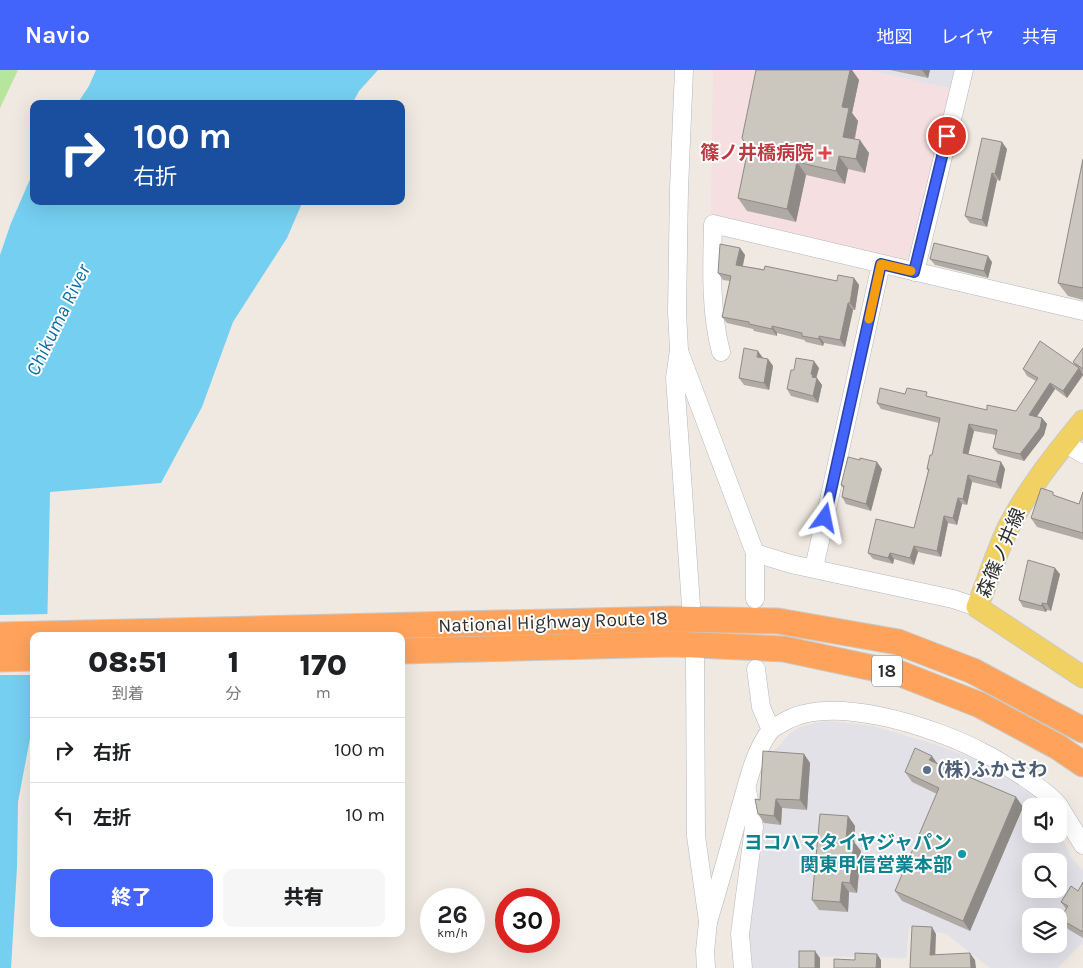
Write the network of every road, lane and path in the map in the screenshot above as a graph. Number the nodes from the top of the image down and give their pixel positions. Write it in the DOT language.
graph roads {
  1 [pos="684,70"];
  2 [pos="964,70"];
  3 [pos="881,264"];
  4 [pos="914,272"];
  5 [pos="1083,311"];
  6 [pos="679,350"];
  7 [pos="721,352"];
  8 [pos="1083,421"];
  9 [pos="1065,443"];
  10 [pos="1083,454"];
  11 [pos="755,552"];
  12 [pos="814,568"];
  13 [pos="755,599"];
  14 [pos="978,607"];
  15 [pos="681,612"];
  16 [pos="89,632"];
  17 [pos="30,634"];
  18 [pos="0,635"];
  19 [pos="405,651"];
  20 [pos="30,658"];
  21 [pos="0,659"];
  22 [pos="695,659"];
  23 [pos="756,670"];
  24 [pos="1083,677"];
  25 [pos="771,730"];
  26 [pos="1083,730"];
  27 [pos="1083,764"];
  28 [pos="747,788"];
  29 [pos="1051,798"];
  30 [pos="1067,819"];
  31 [pos="1083,845"];
  32 [pos="708,922"];
  33 [pos="706,968"];
  34 [pos="743,968"];
  1 -- 6 [label="street"];
  2 -- 4 [label="street"];
  3 -- 4 [label="street"];
  3 -- 7 [label="street"];
  3 -- 12 [label="street"];
  4 -- 5 [label="street"];
  6 -- 11 [label="street"];
  6 -- 15 [label="street"];
  8 -- 9 [label="main road, 森篠ノ井線"];
  9 -- 10 [label="street"];
  9 -- 14 [label="main road, 森篠ノ井線"];
  11 -- 12 [label="street"];
  11 -- 13 [label="street"];
  12 -- 14 [label="street"];
  14 -- 24 [label="main road, 森篠ノ井線"];
  15 -- 16 [label="highway, National Highway Route 18 / 18"];
  15 -- 26 [label="highway, National Highway Route 18 / 18"];
  17 -- 18 [label="highway, National Highway Route 18 / 18"];
  19 -- 27 [label="highway, National Highway Route 18 / 18"];
  20 -- 21 [label="highway"];
  22 -- 32 [label="street"];
  23 -- 25 [label="street"];
  25 -- 28 [label="street"];
  25 -- 29 [label="street"];
  28 -- 32 [label="street"];
  28 -- 34 [label="street"];
  30 -- 31 [label="street"];
  32 -- 33 [label="street"];
}
